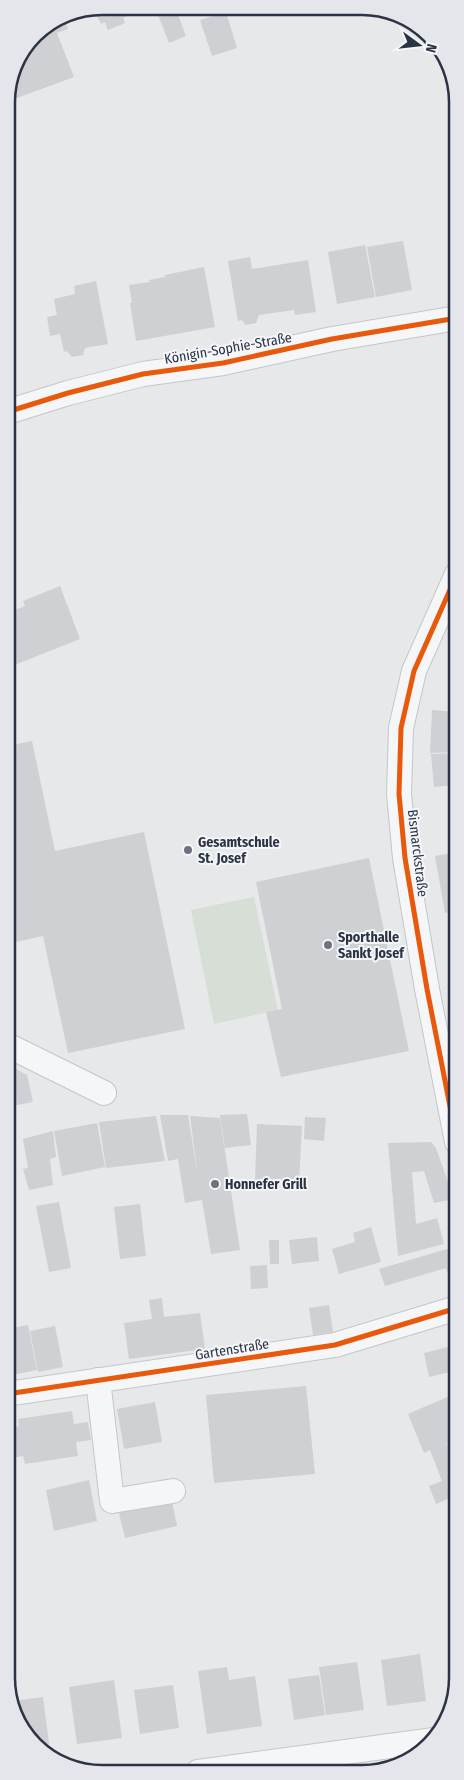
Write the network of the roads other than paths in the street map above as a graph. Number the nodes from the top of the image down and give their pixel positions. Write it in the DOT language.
graph roads {
  1 [pos="449,319"];
  2 [pos="15,410"];
  3 [pos="449,612"];
  4 [pos="15,1049"];
  5 [pos="104,1093"];
  6 [pos="449,1100"];
  7 [pos="449,1310"];
  8 [pos="98,1380"];
  9 [pos="15,1393"];
  10 [pos="173,1491"];
  11 [pos="422,1742"];
  12 [pos="250,1765"];
  1 -- 2 [label="street, Königin-Sophie-Straße"];
  3 -- 6 [label="street, Bismarckstraße"];
  4 -- 5 [label="street"];
  7 -- 8 [label="street, Gartenstraße"];
  8 -- 9 [label="street, Gartenstraße"];
  8 -- 10 [label="street"];
  11 -- 12 [label="street"];
}
